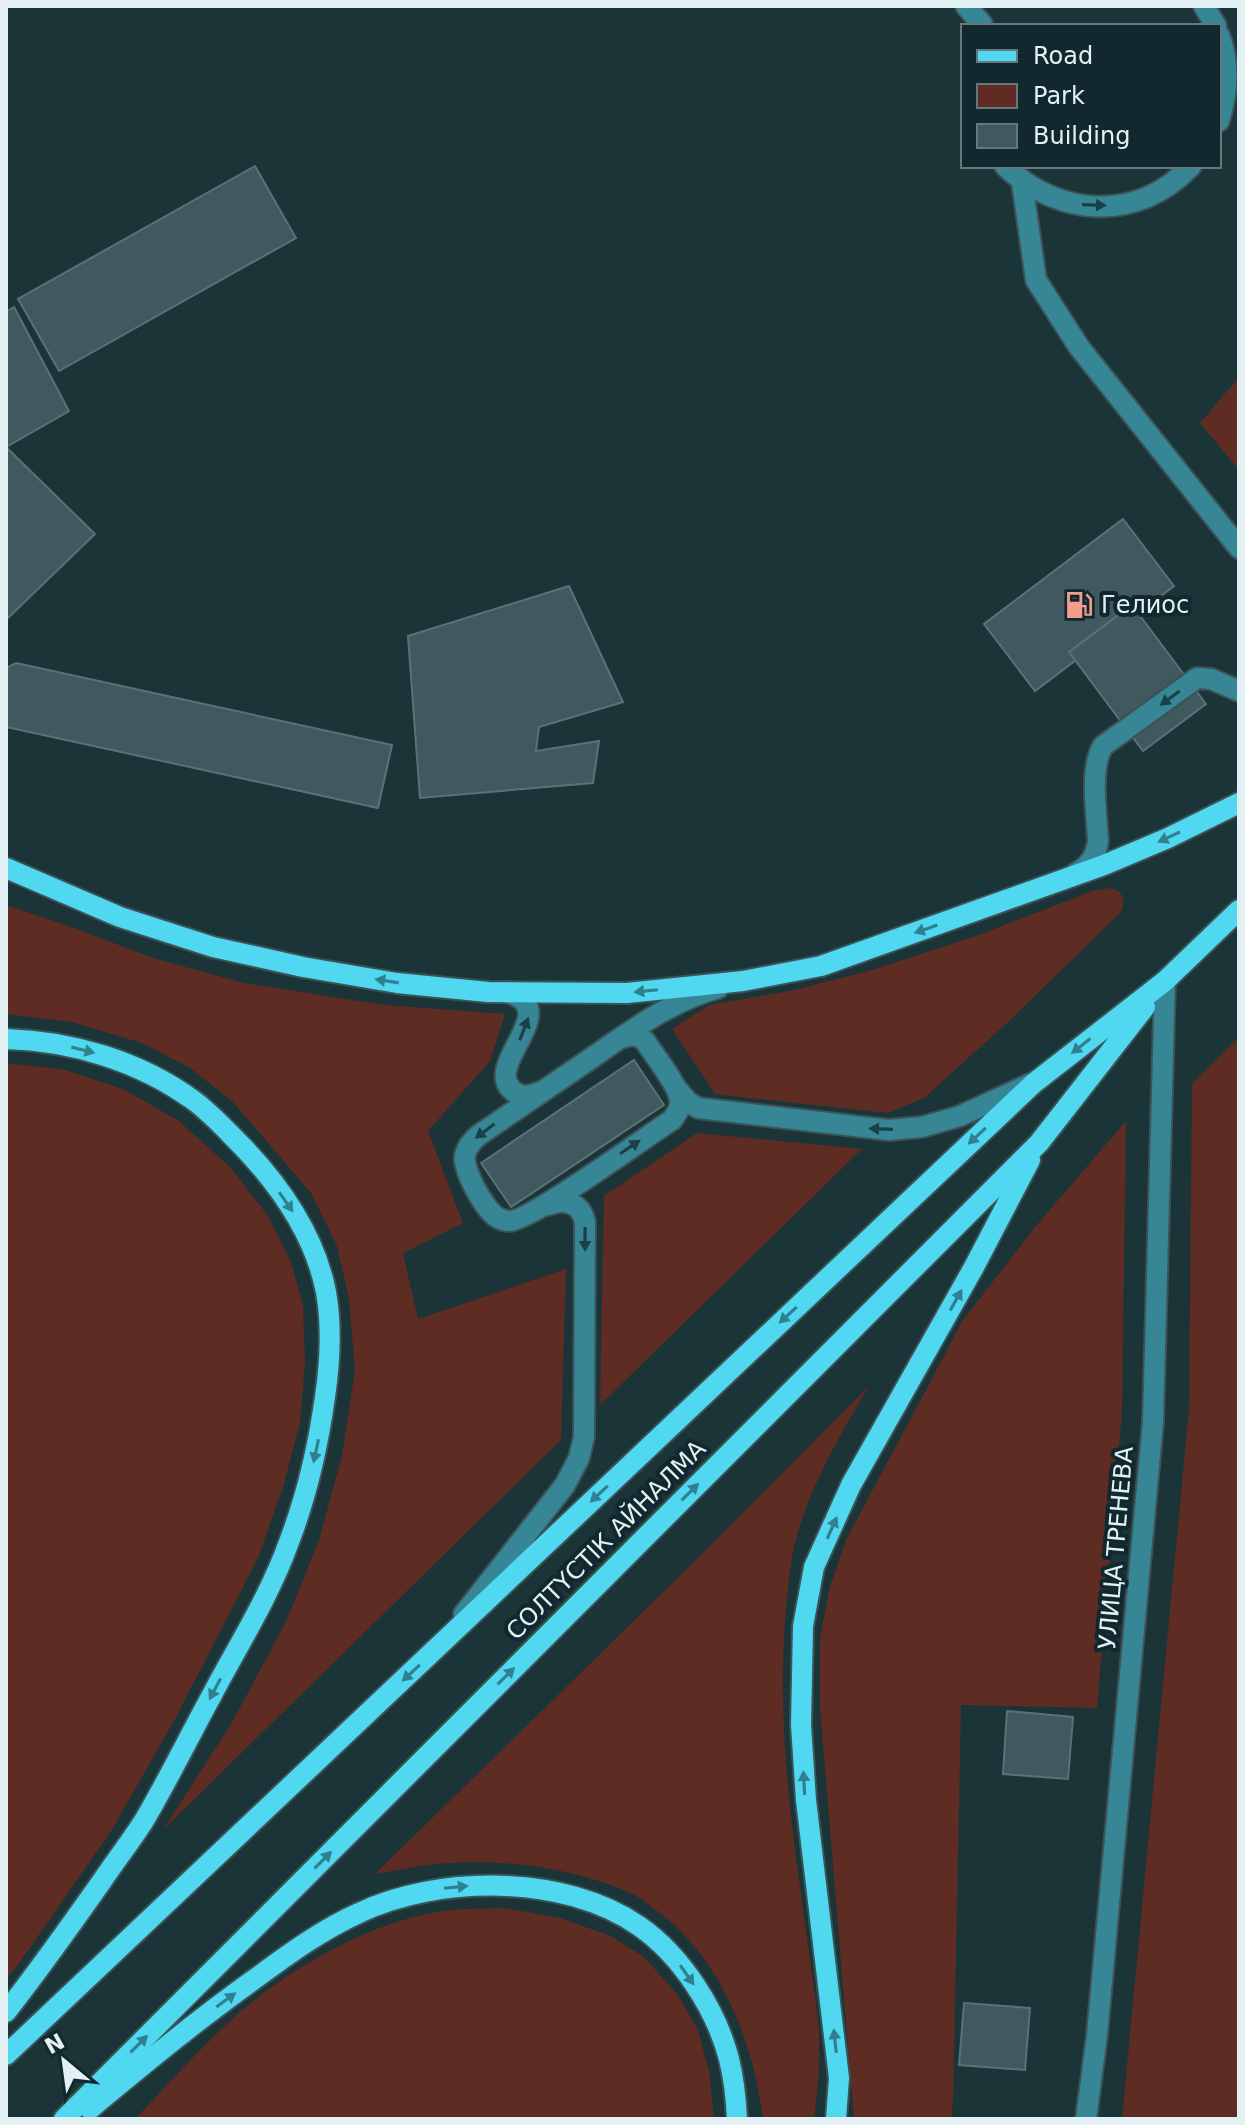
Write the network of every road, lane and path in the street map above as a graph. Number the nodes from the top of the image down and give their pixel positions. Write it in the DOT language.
graph roads {
  1 [pos="966,6"];
  2 [pos="993,6"];
  3 [pos="1204,6"];
  4 [pos="981,24"];
  5 [pos="983,24"];
  6 [pos="1215,24"];
  7 [pos="1221,40"];
  8 [pos="1233,68"];
  9 [pos="1221,114"];
  10 [pos="1007,168"];
  11 [pos="1189,168"];
  12 [pos="1022,182"];
  13 [pos="1239,548"];
  14 [pos="1239,691"];
  15 [pos="1239,803"];
  16 [pos="6,868"];
  17 [pos="1067,878"];
  18 [pos="1239,910"];
  19 [pos="743,981"];
  20 [pos="1165,981"];
  21 [pos="506,992"];
  22 [pos="6,1039"];
  23 [pos="619,1039"];
  24 [pos="1034,1083"];
  25 [pos="675,1087"];
  26 [pos="548,1088"];
  27 [pos="1039,1143"];
  28 [pos="537,1210"];
  29 [pos="439,1646"];
  30 [pos="6,2012"];
  31 [pos="6,2055"];
  32 [pos="64,2119"];
  33 [pos="78,2119"];
  34 [pos="737,2119"];
  35 [pos="836,2119"];
  36 [pos="1086,2119"];
  1 -- 4 [label="street"];
  2 -- 5 [label="street"];
  3 -- 6 [label="street"];
  7 -- 8 [label="street"];
  8 -- 9 [label="street"];
  10 -- 12 [label="street"];
  12 -- 11 [label="street, one-way"];
  12 -- 13 [label="street"];
  14 -- 17 [label="street, one-way"];
  15 -- 17 [label="main road, one-way"];
  21 -- 16 [label="main road, one-way"];
  17 -- 19 [label="main road, one-way"];
  18 -- 20 [label="main road, СОЛТҮСТІК АЙНАЛМА"];
  19 -- 21 [label="main road, one-way"];
  19 -- 23 [label="street"];
  20 -- 24 [label="main road, СОЛТҮСТІК АЙНАЛМА, one-way"];
  20 -- 27 [label="main road, СОЛТҮСТІК АЙНАЛМА"];
  20 -- 36 [label="street, УЛИЦА ТРЕНЕВА"];
  26 -- 21 [label="street, one-way"];
  22 -- 30 [label="main road, one-way"];
  23 -- 25 [label="street"];
  23 -- 26 [label="street"];
  24 -- 25 [label="street, one-way"];
  24 -- 29 [label="main road, СОЛТҮСТІК АЙНАЛМА, one-way"];
  28 -- 25 [label="street, one-way"];
  26 -- 28 [label="street, one-way"];
  32 -- 27 [label="main road, СОЛТҮСТІК АЙНАЛМА, one-way"];
  35 -- 27 [label="main road, one-way"];
  28 -- 29 [label="street, one-way"];
  29 -- 31 [label="main road, СОЛТҮСТІК АЙНАЛМА, one-way"];
  33 -- 34 [label="main road, one-way"];
}
